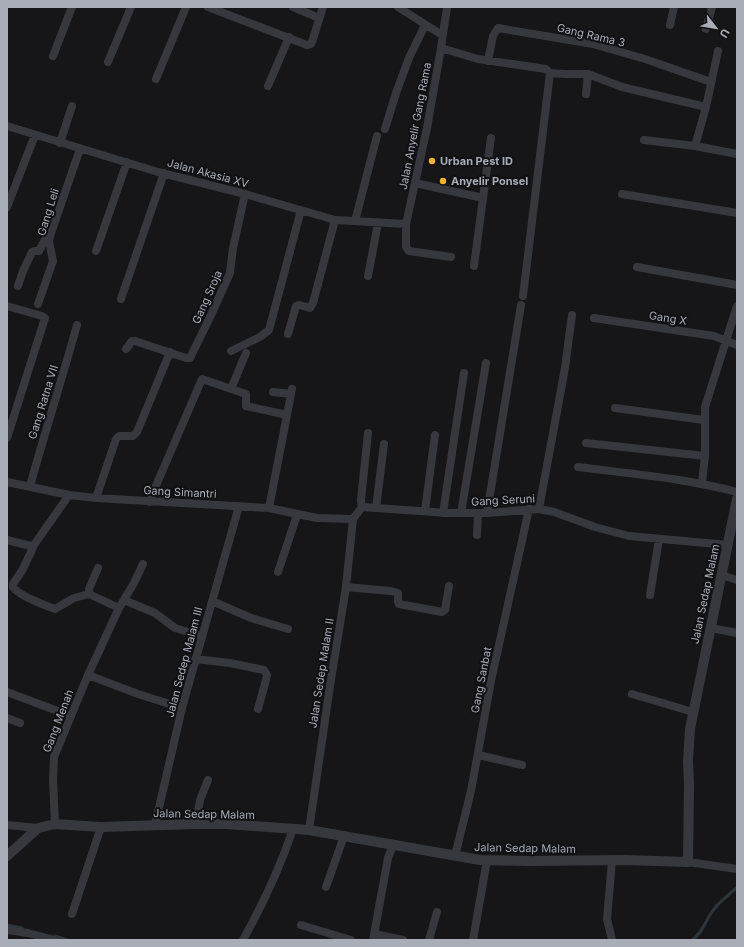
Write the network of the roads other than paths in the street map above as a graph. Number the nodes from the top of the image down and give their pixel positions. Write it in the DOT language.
graph roads {
  1 [pos="72,7"];
  2 [pos="131,7"];
  3 [pos="186,7"];
  4 [pos="208,7"];
  5 [pos="293,7"];
  6 [pos="323,7"];
  7 [pos="398,7"];
  8 [pos="447,7"];
  9 [pos="674,7"];
  10 [pos="712,7"];
  11 [pos="319,18"];
  12 [pos="670,24"];
  13 [pos="425,25"];
  14 [pos="706,29"];
  15 [pos="442,35"];
  16 [pos="290,37"];
  17 [pos="441,48"];
  18 [pos="718,51"];
  19 [pos="53,56"];
  20 [pos="488,61"];
  21 [pos="108,62"];
  22 [pos="550,73"];
  23 [pos="588,74"];
  24 [pos="156,79"];
  25 [pos="711,82"];
  26 [pos="268,86"];
  27 [pos="586,94"];
  28 [pos="72,106"];
  29 [pos="706,107"];
  30 [pos="7,126"];
  31 [pos="385,129"];
  32 [pos="35,135"];
  33 [pos="376,136"];
  34 [pos="491,138"];
  35 [pos="644,140"];
  36 [pos="60,143"];
  37 [pos="696,146"];
  38 [pos="80,149"];
  39 [pos="737,154"];
  40 [pos="127,162"];
  41 [pos="164,173"];
  42 [pos="415,183"];
  43 [pos="245,194"];
  44 [pos="622,194"];
  45 [pos="483,198"];
  46 [pos="7,207"];
  47 [pos="301,210"];
  48 [pos="737,213"];
  49 [pos="335,220"];
  50 [pos="355,221"];
  51 [pos="378,223"];
  52 [pos="406,224"];
  53 [pos="50,236"];
  54 [pos="96,251"];
  55 [pos="451,257"];
  56 [pos="474,266"];
  57 [pos="637,267"];
  58 [pos="368,276"];
  59 [pos="737,285"];
  60 [pos="18,286"];
  61 [pos="523,296"];
  62 [pos="121,299"];
  63 [pos="38,304"];
  64 [pos="521,305"];
  65 [pos="7,306"];
  66 [pos="737,306"];
  67 [pos="572,315"];
  68 [pos="594,318"];
  69 [pos="77,325"];
  70 [pos="288,334"];
  71 [pos="726,341"];
  72 [pos="737,345"];
  73 [pos="126,349"];
  74 [pos="231,351"];
  75 [pos="170,352"];
  76 [pos="246,353"];
  77 [pos="486,363"];
  78 [pos="464,373"];
  79 [pos="231,389"];
  80 [pos="273,392"];
  81 [pos="615,408"];
  82 [pos="287,415"];
  83 [pos="704,420"];
  84 [pos="368,433"];
  85 [pos="435,436"];
  86 [pos="7,438"];
  87 [pos="586,443"];
  88 [pos="384,444"];
  89 [pos="705,456"];
  90 [pos="578,467"];
  91 [pos="7,482"];
  92 [pos="702,483"];
  93 [pos="30,486"];
  94 [pos="737,492"];
  95 [pos="69,495"];
  96 [pos="96,498"];
  97 [pos="737,499"];
  98 [pos="150,502"];
  99 [pos="239,506"];
  100 [pos="362,507"];
  101 [pos="269,508"];
  102 [pos="376,508"];
  103 [pos="529,509"];
  104 [pos="539,509"];
  105 [pos="425,511"];
  106 [pos="442,513"];
  107 [pos="461,513"];
  108 [pos="478,513"];
  109 [pos="487,513"];
  110 [pos="297,515"];
  111 [pos="353,519"];
  112 [pos="477,535"];
  113 [pos="659,539"];
  114 [pos="7,540"];
  115 [pos="34,545"];
  116 [pos="728,545"];
  117 [pos="143,564"];
  118 [pos="98,568"];
  119 [pos="278,572"];
  120 [pos="721,575"];
  121 [pos="737,580"];
  122 [pos="449,586"];
  123 [pos="346,587"];
  124 [pos="89,594"];
  125 [pos="650,595"];
  126 [pos="124,600"];
  127 [pos="212,600"];
  128 [pos="119,608"];
  129 [pos="711,628"];
  130 [pos="288,629"];
  131 [pos="737,633"];
  132 [pos="201,636"];
  133 [pos="195,659"];
  134 [pos="88,674"];
  135 [pos="7,692"];
  136 [pos="632,694"];
  137 [pos="182,708"];
  138 [pos="258,709"];
  139 [pos="693,712"];
  140 [pos="71,716"];
  141 [pos="7,718"];
  142 [pos="20,723"];
  143 [pos="478,755"];
  144 [pos="522,766"];
  145 [pos="208,780"];
  146 [pos="55,824"];
  147 [pos="196,824"];
  148 [pos="7,825"];
  149 [pos="154,825"];
  150 [pos="101,827"];
  151 [pos="38,828"];
  152 [pos="293,829"];
  153 [pos="309,830"];
  154 [pos="344,836"];
  155 [pos="393,845"];
  156 [pos="7,856"];
  157 [pos="455,856"];
  158 [pos="487,860"];
  159 [pos="612,861"];
  160 [pos="688,862"];
  161 [pos="737,869"];
  162 [pos="326,887"];
  163 [pos="437,912"];
  164 [pos="72,914"];
  165 [pos="301,925"];
  166 [pos="7,930"];
  167 [pos="27,936"];
  168 [pos="373,937"];
  169 [pos="55,940"];
  170 [pos="243,940"];
  171 [pos="351,940"];
  172 [pos="403,940"];
  173 [pos="429,940"];
  174 [pos="473,940"];
  175 [pos="612,940"];
  1 -- 19 [label="street"];
  2 -- 21 [label="street"];
  3 -- 24 [label="street"];
  4 -- 16 [label="street"];
  5 -- 11 [label="street"];
  6 -- 11 [label="street"];
  7 -- 13 [label="street"];
  8 -- 15 [label="street, Jalan Anyelir Gang Rama"];
  9 -- 12 [label="street"];
  10 -- 14 [label="street"];
  11 -- 16 [label="street"];
  13 -- 15 [label="street"];
  13 -- 31 [label="street"];
  15 -- 17 [label="street, Jalan Anyelir Gang Rama"];
  16 -- 26 [label="street"];
  17 -- 20 [label="street"];
  17 -- 42 [label="street, Jalan Anyelir Gang Rama"];
  18 -- 25 [label="street"];
  20 -- 22 [label="street"];
  20 -- 25 [label="street, Gang Rama 3"];
  22 -- 23 [label="street"];
  22 -- 61 [label="street"];
  23 -- 27 [label="street"];
  23 -- 29 [label="street"];
  25 -- 29 [label="street"];
  28 -- 36 [label="street"];
  29 -- 37 [label="street"];
  30 -- 32 [label="street, Jalan Akasia XV"];
  32 -- 36 [label="street, Jalan Akasia XV"];
  32 -- 46 [label="street"];
  33 -- 50 [label="street"];
  34 -- 45 [label="street"];
  35 -- 37 [label="street"];
  36 -- 38 [label="street, Jalan Akasia XV"];
  37 -- 39 [label="street"];
  38 -- 40 [label="street, Jalan Akasia XV"];
  38 -- 53 [label="street, Gang Leli"];
  40 -- 41 [label="street, Jalan Akasia XV"];
  40 -- 54 [label="street"];
  41 -- 43 [label="street, Jalan Akasia XV"];
  41 -- 62 [label="street"];
  42 -- 45 [label="street"];
  42 -- 52 [label="street, Jalan Anyelir Gang Rama"];
  43 -- 47 [label="street, Jalan Akasia XV"];
  43 -- 75 [label="street, Gang Sroja"];
  44 -- 48 [label="street"];
  45 -- 56 [label="street"];
  47 -- 49 [label="street, Jalan Akasia XV"];
  47 -- 74 [label="street"];
  49 -- 50 [label="street, Jalan Akasia XV"];
  49 -- 70 [label="street"];
  50 -- 51 [label="street, Jalan Akasia XV"];
  51 -- 52 [label="street, Jalan Akasia XV"];
  51 -- 58 [label="street"];
  52 -- 55 [label="street, Jalan Anyelir Gang Rama"];
  53 -- 60 [label="street"];
  53 -- 63 [label="street, Gang Leli"];
  57 -- 59 [label="street"];
  64 -- 109 [label="street"];
  65 -- 86 [label="street"];
  66 -- 71 [label="street"];
  67 -- 104 [label="street"];
  68 -- 71 [label="street, Gang X"];
  69 -- 93 [label="street, Gang Ratna VII"];
  71 -- 72 [label="street, Gang X"];
  71 -- 83 [label="street"];
  73 -- 75 [label="street"];
  75 -- 96 [label="street"];
  76 -- 79 [label="street"];
  77 -- 107 [label="street"];
  78 -- 106 [label="street"];
  79 -- 82 [label="street"];
  79 -- 98 [label="street"];
  80 -- 82 [label="street"];
  81 -- 83 [label="street"];
  82 -- 101 [label="street"];
  83 -- 89 [label="street"];
  84 -- 100 [label="street"];
  85 -- 105 [label="street"];
  87 -- 89 [label="street"];
  88 -- 102 [label="street"];
  89 -- 92 [label="street"];
  90 -- 92 [label="street"];
  91 -- 93 [label="street, Gang Simantri"];
  92 -- 94 [label="street"];
  93 -- 95 [label="street, Gang Simantri"];
  95 -- 96 [label="street, Gang Simantri"];
  95 -- 115 [label="street"];
  96 -- 98 [label="street, Gang Simantri"];
  97 -- 116 [label="street, Jalan Sedap Malam"];
  98 -- 99 [label="street, Gang Simantri"];
  99 -- 101 [label="street, Gang Simantri"];
  99 -- 127 [label="street, Jalan Sedep Malam III"];
  100 -- 102 [label="street, Gang Seruni"];
  100 -- 111 [label="street"];
  101 -- 110 [label="street, Gang Simantri"];
  102 -- 105 [label="street, Gang Seruni"];
  103 -- 104 [label="street, Gang Seruni"];
  103 -- 109 [label="street, Gang Seruni"];
  103 -- 143 [label="street, Gang Sanbat"];
  104 -- 113 [label="street, Gang Seruni"];
  105 -- 106 [label="street, Gang Seruni"];
  106 -- 107 [label="street, Gang Seruni"];
  107 -- 108 [label="street, Gang Seruni"];
  108 -- 109 [label="street, Gang Seruni"];
  108 -- 112 [label="street"];
  110 -- 111 [label="street, Gang Simantri"];
  110 -- 119 [label="street"];
  111 -- 123 [label="street, Jalan Sedep Malam II"];
  113 -- 116 [label="street, Gang Seruni"];
  113 -- 125 [label="street"];
  114 -- 115 [label="street"];
  115 -- 124 [label="street"];
  116 -- 120 [label="street, Jalan Sedap Malam"];
  117 -- 126 [label="street, Gang Menah"];
  118 -- 124 [label="street"];
  120 -- 121 [label="street"];
  120 -- 129 [label="street, Jalan Sedap Malam"];
  122 -- 123 [label="street"];
  123 -- 153 [label="street, Jalan Sedep Malam II"];
  124 -- 128 [label="street"];
  126 -- 128 [label="street, Gang Menah"];
  126 -- 132 [label="street"];
  127 -- 130 [label="street"];
  127 -- 132 [label="street, Jalan Sedep Malam III"];
  128 -- 134 [label="street, Gang Menah"];
  129 -- 131 [label="street"];
  129 -- 139 [label="street, Jalan Sedap Malam"];
  132 -- 133 [label="street, Jalan Sedep Malam III"];
  133 -- 137 [label="street, Jalan Sedep Malam III"];
  133 -- 138 [label="street"];
  134 -- 137 [label="street"];
  134 -- 140 [label="street, Gang Menah"];
  135 -- 140 [label="street"];
  136 -- 139 [label="street"];
  137 -- 149 [label="street, Jalan Sedep Malam III"];
  139 -- 160 [label="street, Jalan Sedap Malam"];
  140 -- 146 [label="street, Gang Menah"];
  141 -- 142 [label="street"];
  143 -- 144 [label="street"];
  143 -- 157 [label="street, Gang Sanbat"];
  145 -- 147 [label="street"];
  146 -- 150 [label="street, Jalan Sedap Malam"];
  146 -- 151 [label="street, Jalan Sedap Malam"];
  147 -- 149 [label="street, Jalan Sedap Malam"];
  147 -- 152 [label="street, Jalan Sedap Malam"];
  148 -- 151 [label="street"];
  149 -- 150 [label="street, Jalan Sedap Malam"];
  150 -- 164 [label="street"];
  151 -- 156 [label="street, Jalan Sedap Malam"];
  152 -- 153 [label="street, Jalan Sedap Malam"];
  152 -- 170 [label="street"];
  153 -- 154 [label="street, Jalan Sedap Malam"];
  154 -- 155 [label="street, Jalan Sedap Malam"];
  154 -- 162 [label="street"];
  155 -- 157 [label="street, Jalan Sedap Malam"];
  155 -- 168 [label="street"];
  157 -- 158 [label="street, Jalan Sedap Malam"];
  158 -- 159 [label="street, Jalan Sedap Malam"];
  158 -- 174 [label="street"];
  159 -- 160 [label="street, Jalan Sedap Malam"];
  159 -- 175 [label="street"];
  160 -- 161 [label="street"];
  163 -- 173 [label="street"];
  165 -- 171 [label="street"];
  166 -- 167 [label="street"];
  167 -- 169 [label="street"];
  168 -- 172 [label="street"];
}
